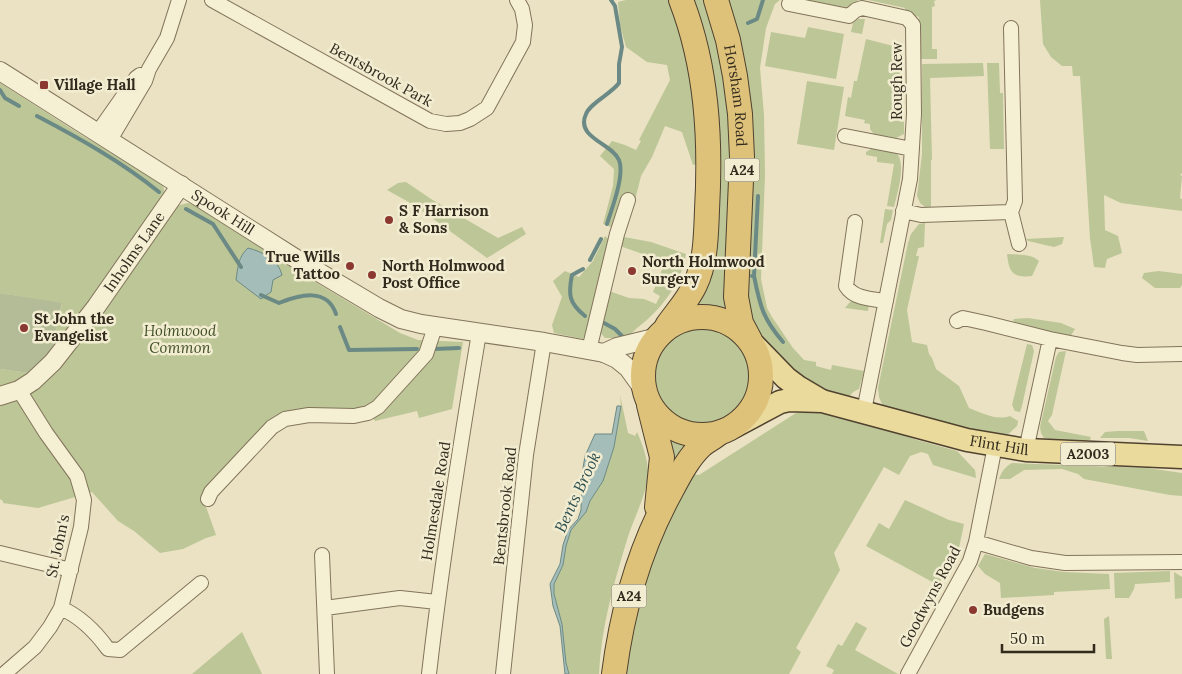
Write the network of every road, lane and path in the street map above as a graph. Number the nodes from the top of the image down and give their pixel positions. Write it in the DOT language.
graph roads {
  1 [pos="179,0"];
  2 [pos="212,0"];
  3 [pos="517,0"];
  4 [pos="681,0"];
  5 [pos="716,0"];
  6 [pos="789,4"];
  7 [pos="1011,28"];
  8 [pos="0,71"];
  9 [pos="104,136"];
  10 [pos="845,136"];
  11 [pos="912,149"];
  12 [pos="180,185"];
  13 [pos="628,200"];
  14 [pos="903,211"];
  15 [pos="1011,212"];
  16 [pos="855,222"];
  17 [pos="1019,244"];
  18 [pos="886,301"];
  19 [pos="957,321"];
  20 [pos="435,327"];
  21 [pos="661,332"];
  22 [pos="479,333"];
  23 [pos="1050,338"];
  24 [pos="544,342"];
  25 [pos="752,342"];
  26 [pos="597,352"];
  27 [pos="1182,354"];
  28 [pos="19,390"];
  29 [pos="646,395"];
  30 [pos="0,396"];
  31 [pos="822,401"];
  32 [pos="864,411"];
  33 [pos="726,430"];
  34 [pos="995,446"];
  35 [pos="1026,450"];
  36 [pos="1182,457"];
  37 [pos="208,499"];
  38 [pos="655,521"];
  39 [pos="976,542"];
  40 [pos="0,553"];
  41 [pos="322,555"];
  42 [pos="1182,562"];
  43 [pos="71,570"];
  44 [pos="200,584"];
  45 [pos="437,602"];
  46 [pos="61,608"];
  47 [pos="325,608"];
  48 [pos="6,674"];
  49 [pos="327,674"];
  50 [pos="429,674"];
  51 [pos="503,674"];
  52 [pos="614,674"];
  53 [pos="908,674"];
  1 -- 9 [label="street"];
  2 -- 3 [label="street, Bentsbrook Park"];
  4 -- 21 [label="highway, Horsham Road / A24"];
  5 -- 25 [label="highway, Horsham Road / A24"];
  6 -- 11 [label="street, Rough Rew"];
  7 -- 15 [label="street"];
  8 -- 9 [label="street, Spook Hill"];
  9 -- 12 [label="street, Spook Hill"];
  10 -- 11 [label="street"];
  11 -- 14 [label="street, Rough Rew"];
  12 -- 20 [label="street, Spook Hill"];
  12 -- 28 [label="street, Inholms Lane"];
  13 -- 26 [label="street"];
  14 -- 15 [label="street"];
  14 -- 18 [label="street, Rough Rew"];
  15 -- 17 [label="street"];
  16 -- 18 [label="street"];
  18 -- 32 [label="street, Rough Rew"];
  19 -- 23 [label="street"];
  20 -- 22 [label="street, Spook Hill"];
  20 -- 37 [label="street"];
  21 -- 25 [label="highway"];
  21 -- 26 [label="street, Spook Hill"];
  21 -- 29 [label="highway"];
  22 -- 24 [label="street, Spook Hill"];
  22 -- 45 [label="street, Holmesdale Road"];
  23 -- 27 [label="street"];
  23 -- 35 [label="street"];
  24 -- 26 [label="street, Spook Hill"];
  24 -- 51 [label="street, Bentsbrook Road"];
  25 -- 31 [label="main road, Flint Hill / A2003"];
  25 -- 33 [label="highway"];
  26 -- 29 [label="street, Spook Hill"];
  28 -- 30 [label="street, Inholms Lane"];
  28 -- 43 [label="street, St. John's"];
  29 -- 33 [label="highway"];
  29 -- 38 [label="highway, A24"];
  31 -- 32 [label="main road, Flint Hill / A2003"];
  31 -- 33 [label="main road, Flint Hill / A2003"];
  32 -- 34 [label="main road, Flint Hill / A2003"];
  33 -- 38 [label="highway, A24"];
  34 -- 35 [label="main road, Flint Hill / A2003"];
  34 -- 39 [label="street, Goodwyns Road"];
  35 -- 36 [label="main road, Flint Hill / A2003"];
  38 -- 52 [label="highway, A24"];
  39 -- 42 [label="street"];
  39 -- 53 [label="street, Goodwyns Road"];
  40 -- 43 [label="street"];
  41 -- 47 [label="street"];
  43 -- 46 [label="street, St. John's"];
  44 -- 46 [label="street"];
  45 -- 47 [label="street"];
  45 -- 50 [label="street, Holmesdale Road"];
  46 -- 48 [label="street, St. John's"];
  47 -- 49 [label="street"];
}
